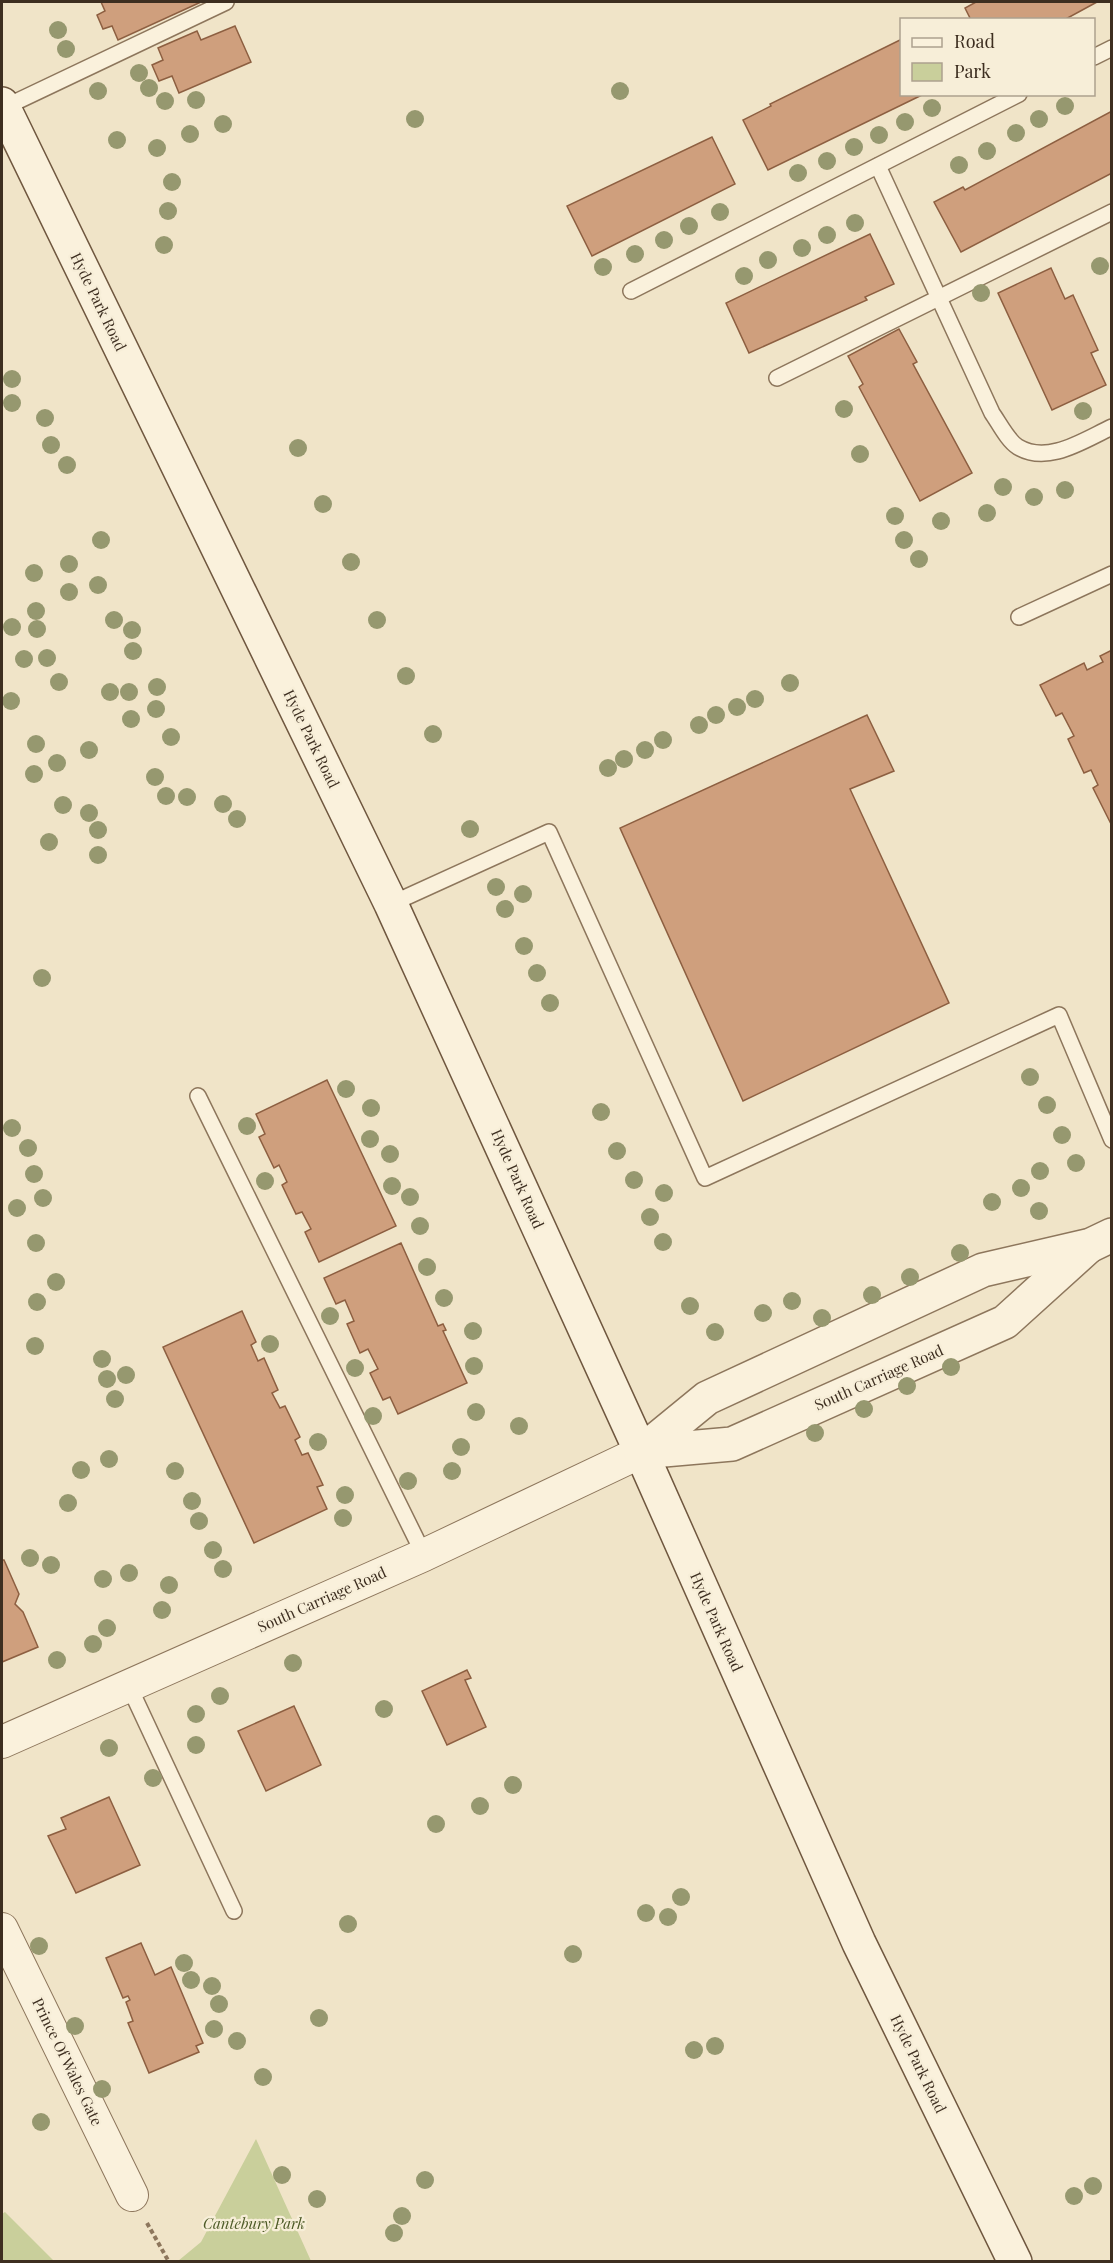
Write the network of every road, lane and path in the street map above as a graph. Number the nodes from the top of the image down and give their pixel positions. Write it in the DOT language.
graph roads {
  1 [pos="226,2"];
  2 [pos="1112,48"];
  3 [pos="1095,56"];
  4 [pos="1015,96"];
  5 [pos="2,106"];
  6 [pos="878,166"];
  7 [pos="1112,212"];
  8 [pos="631,291"];
  9 [pos="939,298"];
  10 [pos="777,378"];
  11 [pos="1112,428"];
  12 [pos="1112,574"];
  13 [pos="1019,617"];
  14 [pos="392,904"];
  15 [pos="198,1096"];
  16 [pos="1112,1140"];
  17 [pos="1101,1240"];
  18 [pos="641,1452"];
  19 [pos="424,1555"];
  20 [pos="129,1686"];
  21 [pos="2,1742"];
  22 [pos="234,1911"];
  23 [pos="2,1929"];
  24 [pos="132,2195"];
  25 [pos="169,2262"];
  26 [pos="1015,2262"];
  1 -- 5 [label="lane"];
  2 -- 3 [label="lane"];
  4 -- 6 [label="lane"];
  5 -- 14 [label="main road, Hyde Park Road"];
  6 -- 8 [label="lane"];
  6 -- 9 [label="lane"];
  7 -- 9 [label="lane"];
  9 -- 10 [label="lane"];
  9 -- 11 [label="lane"];
  12 -- 13 [label="lane"];
  14 -- 16 [label="lane"];
  14 -- 18 [label="main road, Hyde Park Road"];
  15 -- 19 [label="lane"];
  17 -- 18 [label="main road, South Carriage Road"];
  17 -- 18 [label="main road, South Carriage Road"];
  18 -- 19 [label="street, South Carriage Road"];
  18 -- 26 [label="main road, Hyde Park Road"];
  19 -- 20 [label="street, South Carriage Road"];
  20 -- 21 [label="street, South Carriage Road"];
  20 -- 22 [label="lane"];
  23 -- 24 [label="street, Prince Of Wales Gate"];
  24 -- 25 [label="path"];
}
